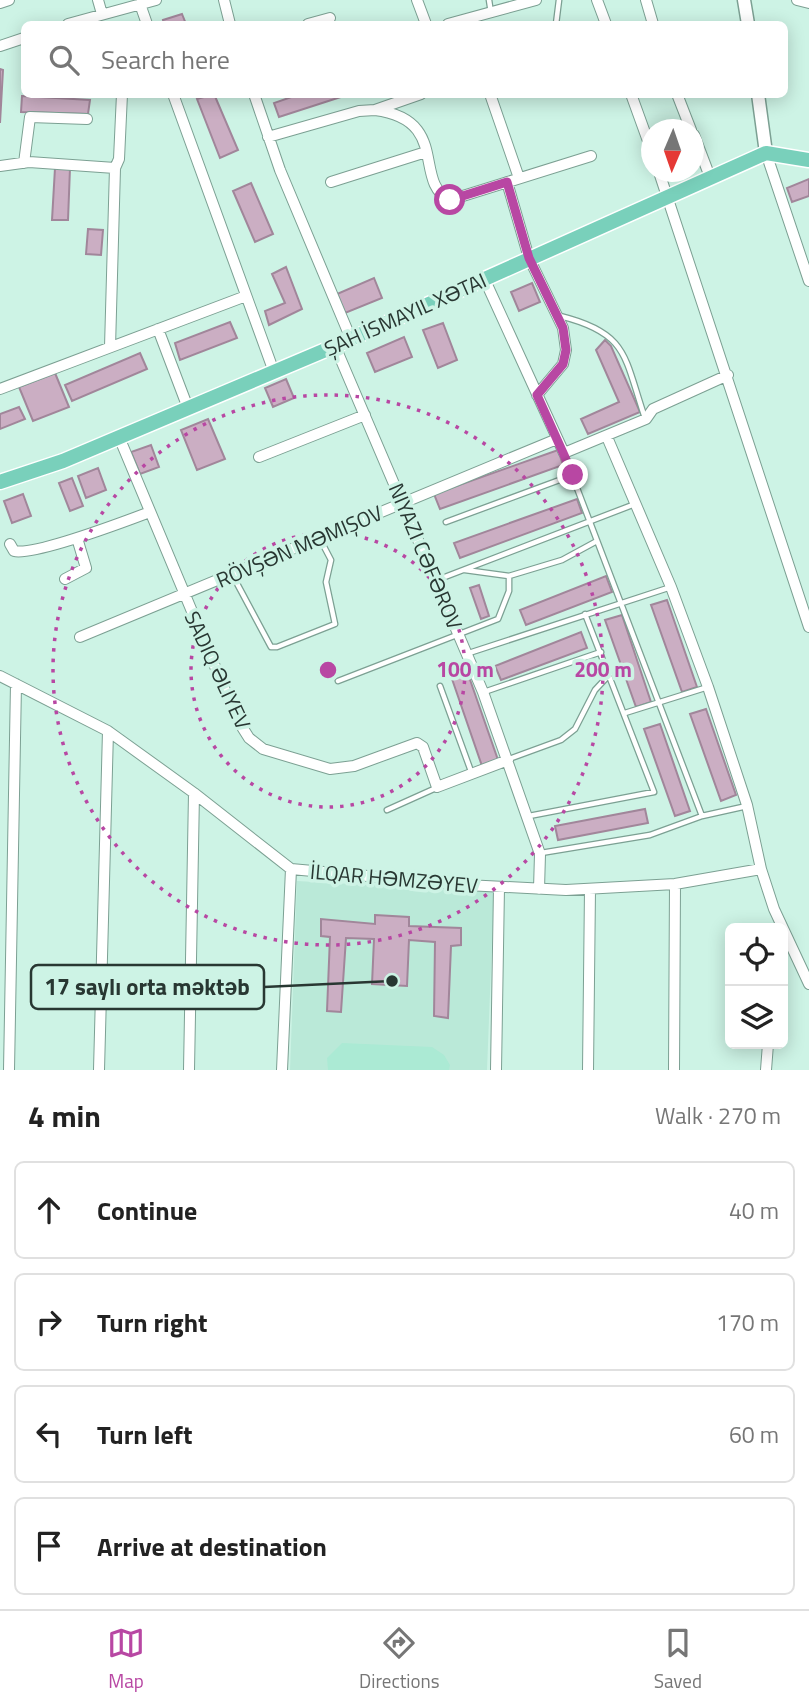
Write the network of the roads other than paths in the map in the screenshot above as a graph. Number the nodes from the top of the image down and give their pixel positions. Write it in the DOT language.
graph roads {
  1 [pos="9,0"];
  2 [pos="98,0"];
  3 [pos="156,0"];
  4 [pos="224,0"];
  5 [pos="417,0"];
  6 [pos="489,0"];
  7 [pos="536,0"];
  8 [pos="559,0"];
  9 [pos="597,0"];
  10 [pos="646,0"];
  11 [pos="744,0"];
  12 [pos="797,0"];
  13 [pos="0,3"];
  14 [pos="809,3"];
  15 [pos="140,4"];
  16 [pos="491,13"];
  17 [pos="102,14"];
  18 [pos="330,18"];
  19 [pos="78,21"];
  20 [pos="146,21"];
  21 [pos="229,21"];
  22 [pos="319,21"];
  23 [pos="425,21"];
  24 [pos="460,21"];
  25 [pos="556,21"];
  26 [pos="605,21"];
  27 [pos="652,21"];
  28 [pos="748,21"];
  29 [pos="21,39"];
  30 [pos="0,46"];
  31 [pos="122,98"];
  32 [pos="174,98"];
  33 [pos="255,98"];
  34 [pos="410,98"];
  35 [pos="491,98"];
  36 [pos="632,98"];
  37 [pos="679,98"];
  38 [pos="759,98"];
  39 [pos="375,110"];
  40 [pos="87,119"];
  41 [pos="687,119"];
  42 [pos="641,122"];
  43 [pos="268,137"];
  44 [pos="426,152"];
  45 [pos="766,153"];
  46 [pos="591,156"];
  47 [pos="809,160"];
  48 [pos="704,161"];
  49 [pos="24,163"];
  50 [pos="0,166"];
  51 [pos="115,168"];
  52 [pos="710,177"];
  53 [pos="519,178"];
  54 [pos="331,182"];
  55 [pos="507,182"];
  56 [pos="662,182"];
  57 [pos="667,195"];
  58 [pos="529,258"];
  59 [pos="484,278"];
  60 [pos="809,281"];
  61 [pos="246,296"];
  62 [pos="556,315"];
  63 [pos="158,328"];
  64 [pos="351,339"];
  65 [pos="335,346"];
  66 [pos="110,347"];
  67 [pos="274,372"];
  68 [pos="728,375"];
  69 [pos="0,389"];
  70 [pos="537,395"];
  71 [pos="188,408"];
  72 [pos="365,415"];
  73 [pos="646,419"];
  74 [pos="120,437"];
  75 [pos="607,437"];
  76 [pos="557,439"];
  77 [pos="564,453"];
  78 [pos="259,457"];
  79 [pos="573,475"];
  80 [pos="0,482"];
  81 [pos="403,503"];
  82 [pos="635,504"];
  83 [pos="150,512"];
  84 [pos="446,522"];
  85 [pos="590,522"];
  86 [pos="77,538"];
  87 [pos="320,538"];
  88 [pos="597,541"];
  89 [pos="10,544"];
  90 [pos="463,570"];
  91 [pos="233,575"];
  92 [pos="509,576"];
  93 [pos="65,579"];
  94 [pos="436,580"];
  95 [pos="671,587"];
  96 [pos="184,595"];
  97 [pos="622,604"];
  98 [pos="585,614"];
  99 [pos="809,627"];
  100 [pos="460,634"];
  101 [pos="80,637"];
  102 [pos="601,652"];
  103 [pos="468,653"];
  104 [pos="610,674"];
  105 [pos="0,676"];
  106 [pos="338,681"];
  107 [pos="16,684"];
  108 [pos="440,686"];
  109 [pos="708,687"];
  110 [pos="484,692"];
  111 [pos="659,702"];
  112 [pos="625,713"];
  113 [pos="108,731"];
  114 [pos="508,760"];
  115 [pos="472,774"];
  116 [pos="437,787"];
  117 [pos="194,793"];
  118 [pos="747,806"];
  119 [pos="387,810"];
  120 [pos="529,816"];
  121 [pos="702,816"];
  122 [pos="540,854"];
  123 [pos="291,869"];
  124 [pos="761,869"];
  125 [pos="675,884"];
  126 [pos="499,887"];
  127 [pos="539,889"];
  128 [pos="590,889"];
  129 [pos="774,909"];
  130 [pos="773,923"];
  131 [pos="809,984"];
  132 [pos="768,1049"];
  133 [pos="9,1070"];
  134 [pos="99,1070"];
  135 [pos="189,1070"];
  136 [pos="282,1070"];
  137 [pos="496,1070"];
  138 [pos="588,1070"];
  139 [pos="674,1070"];
  140 [pos="766,1070"];
  1 -- 13 [label="street"];
  2 -- 17 [label="street"];
  3 -- 15 [label="street"];
  4 -- 21 [label="street"];
  5 -- 23 [label="street"];
  6 -- 16 [label="lane"];
  7 -- 16 [label="street"];
  8 -- 25 [label="lane"];
  9 -- 26 [label="street"];
  10 -- 27 [label="street"];
  11 -- 28 [label="street"];
  12 -- 14 [label="street"];
  15 -- 17 [label="street"];
  15 -- 20 [label="street"];
  16 -- 24 [label="street"];
  17 -- 19 [label="street"];
  18 -- 22 [label="street"];
  29 -- 30 [label="street"];
  31 -- 51 [label="street"];
  32 -- 61 [label="street"];
  33 -- 43 [label="street"];
  34 -- 39 [label="street"];
  35 -- 53 [label="street"];
  36 -- 42 [label="street"];
  37 -- 41 [label="street"];
  38 -- 45 [label="street"];
  39 -- 43 [label="street"];
  39 -- 44 [label="street"];
  40 -- 49 [label="street"];
  43 -- 64 [label="street"];
  44 -- 54 [label="street"];
  44 -- 55 [label="street"];
  45 -- 47 [label="main road"];
  45 -- 52 [label="main road"];
  45 -- 60 [label="street"];
  46 -- 53 [label="street"];
  48 -- 52 [label="street"];
  49 -- 50 [label="street"];
  49 -- 51 [label="street"];
  51 -- 66 [label="street"];
  52 -- 57 [label="main road"];
  53 -- 55 [label="street"];
  55 -- 58 [label="street"];
  56 -- 57 [label="street"];
  57 -- 58 [label="main road"];
  57 -- 68 [label="street"];
  58 -- 59 [label="main road"];
  58 -- 62 [label="street"];
  59 -- 64 [label="main road"];
  59 -- 70 [label="street"];
  61 -- 63 [label="street"];
  61 -- 67 [label="street"];
  62 -- 70 [label="street"];
  62 -- 73 [label="lane"];
  63 -- 66 [label="street"];
  63 -- 71 [label="street"];
  64 -- 65 [label="main road"];
  65 -- 67 [label="main road"];
  65 -- 72 [label="street, NIYAZI CƏFƏROV"];
  66 -- 69 [label="street"];
  67 -- 71 [label="main road"];
  68 -- 73 [label="street"];
  68 -- 99 [label="street"];
  70 -- 76 [label="street"];
  71 -- 74 [label="main road"];
  72 -- 78 [label="street"];
  72 -- 81 [label="street, NIYAZI CƏFƏROV"];
  73 -- 75 [label="street"];
  74 -- 80 [label="main road"];
  74 -- 83 [label="street"];
  75 -- 77 [label="street"];
  75 -- 82 [label="street"];
  76 -- 77 [label="street"];
  76 -- 81 [label="street, RÖVŞƏN MƏMIŞOV"];
  77 -- 79 [label="lane"];
  79 -- 84 [label="lane"];
  79 -- 85 [label="lane"];
  81 -- 87 [label="street, RÖVŞƏN MƏMIŞOV"];
  81 -- 94 [label="street, NIYAZI CƏFƏROV"];
  82 -- 85 [label="lane"];
  82 -- 95 [label="street"];
  83 -- 86 [label="street"];
  83 -- 96 [label="street"];
  85 -- 88 [label="lane"];
  85 -- 90 [label="lane"];
  86 -- 89 [label="street"];
  86 -- 93 [label="street"];
  87 -- 91 [label="street, RÖVŞƏN MƏMIŞOV"];
  87 -- 91 [label="lane"];
  88 -- 92 [label="lane"];
  88 -- 97 [label="lane"];
  90 -- 92 [label="lane"];
  90 -- 94 [label="lane"];
  91 -- 96 [label="street, RÖVŞƏN MƏMIŞOV"];
  92 -- 100 [label="lane"];
  94 -- 100 [label="street, NIYAZI CƏFƏROV"];
  95 -- 97 [label="lane"];
  95 -- 109 [label="street"];
  96 -- 101 [label="street, RÖVŞƏN MƏMIŞOV"];
  96 -- 116 [label="street"];
  97 -- 98 [label="lane"];
  97 -- 111 [label="lane"];
  98 -- 102 [label="lane"];
  98 -- 103 [label="lane"];
  100 -- 103 [label="street, NIYAZI CƏFƏROV"];
  100 -- 106 [label="lane"];
  102 -- 104 [label="lane"];
  102 -- 110 [label="lane"];
  103 -- 110 [label="street, NIYAZI CƏFƏROV"];
  104 -- 112 [label="lane"];
  104 -- 114 [label="lane"];
  105 -- 107 [label="street, İLQAR HƏMZƏYEV"];
  107 -- 113 [label="street, İLQAR HƏMZƏYEV"];
  107 -- 133 [label="street"];
  108 -- 115 [label="lane"];
  109 -- 111 [label="lane"];
  109 -- 118 [label="street"];
  110 -- 114 [label="street, NIYAZI CƏFƏROV"];
  111 -- 112 [label="lane"];
  111 -- 121 [label="lane"];
  112 -- 120 [label="lane"];
  113 -- 117 [label="street, İLQAR HƏMZƏYEV"];
  113 -- 134 [label="street"];
  114 -- 115 [label="street"];
  114 -- 120 [label="street, NIYAZI CƏFƏROV"];
  115 -- 116 [label="street"];
  116 -- 119 [label="lane"];
  117 -- 123 [label="street, İLQAR HƏMZƏYEV"];
  117 -- 135 [label="street"];
  118 -- 121 [label="lane"];
  118 -- 124 [label="street"];
  120 -- 122 [label="street, NIYAZI CƏFƏROV"];
  121 -- 122 [label="lane"];
  122 -- 127 [label="street, NIYAZI CƏFƏROV"];
  123 -- 126 [label="street, İLQAR HƏMZƏYEV"];
  123 -- 136 [label="street"];
  124 -- 125 [label="street, İLQAR HƏMZƏYEV"];
  124 -- 129 [label="street"];
  125 -- 128 [label="street, İLQAR HƏMZƏYEV"];
  125 -- 139 [label="street"];
  126 -- 127 [label="street, İLQAR HƏMZƏYEV"];
  126 -- 137 [label="street"];
  127 -- 128 [label="street, İLQAR HƏMZƏYEV"];
  128 -- 138 [label="street"];
  129 -- 130 [label="street"];
  129 -- 131 [label="street"];
  132 -- 140 [label="street"];
}
